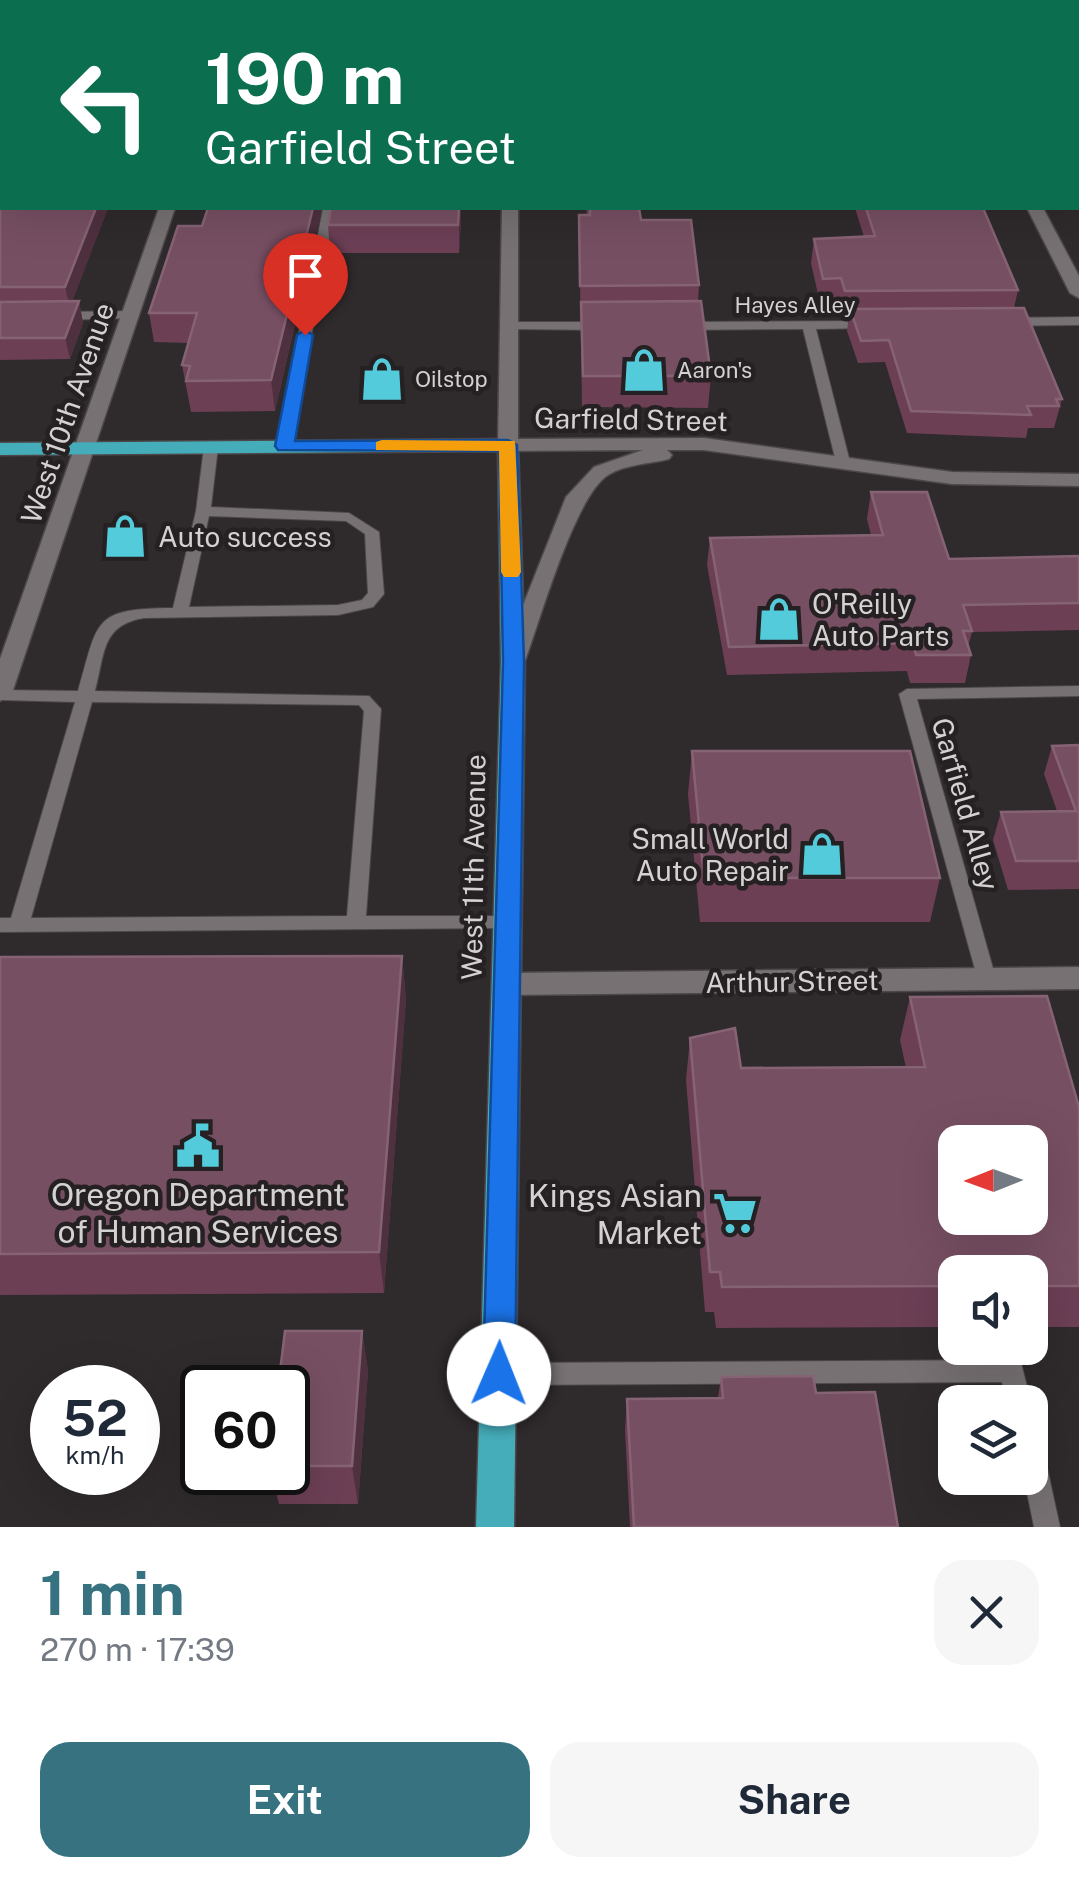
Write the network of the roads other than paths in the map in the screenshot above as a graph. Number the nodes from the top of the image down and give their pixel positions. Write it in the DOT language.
graph roads {
  1 [pos="165,210"];
  2 [pos="328,210"];
  3 [pos="510,210"];
  4 [pos="1037,210"];
  5 [pos="1079,293"];
  6 [pos="130,315"];
  7 [pos="37,316"];
  8 [pos="1079,321"];
  9 [pos="982,323"];
  10 [pos="886,324"];
  11 [pos="510,326"];
  12 [pos="620,326"];
  13 [pos="657,326"];
  14 [pos="809,326"];
  15 [pos="508,445"];
  16 [pos="284,446"];
  17 [pos="211,447"];
  18 [pos="0,449"];
  19 [pos="84,449"];
  20 [pos="782,452"];
  21 [pos="843,462"];
  22 [pos="1079,480"];
  23 [pos="204,511"];
  24 [pos="180,612"];
  25 [pos="513,661"];
  26 [pos="1079,691"];
  27 [pos="0,694"];
  28 [pos="86,696"];
  29 [pos="507,922"];
  30 [pos="356,923"];
  31 [pos="10,925"];
  32 [pos="1079,978"];
  33 [pos="986,979"];
  34 [pos="506,984"];
  35 [pos="499,1374"];
  36 [pos="1016,1385"];
  37 [pos="1041,1495"];
  38 [pos="495,1527"];
  39 [pos="1048,1527"];
  1 -- 6 [label="main road, West 10th Avenue"];
  2 -- 16 [label="lane"];
  3 -- 11 [label="main road, West 11th Avenue"];
  4 -- 5 [label="main road"];
  6 -- 7 [label="lane"];
  6 -- 19 [label="main road, West 10th Avenue"];
  8 -- 9 [label="lane"];
  10 -- 14 [label="lane, Hayes Alley"];
  11 -- 12 [label="lane"];
  11 -- 15 [label="main road, West 11th Avenue"];
  13 -- 14 [label="lane, Hayes Alley"];
  14 -- 21 [label="lane"];
  15 -- 16 [label="main road, Garfield Street"];
  15 -- 20 [label="main road, Garfield Street"];
  15 -- 25 [label="main road, West 11th Avenue"];
  16 -- 17 [label="main road, Garfield Street"];
  17 -- 19 [label="main road, Garfield Street"];
  17 -- 23 [label="lane"];
  18 -- 19 [label="main road, Garfield Street"];
  19 -- 27 [label="main road, West 10th Avenue"];
  20 -- 21 [label="main road, Garfield Street"];
  20 -- 25 [label="main road"];
  21 -- 22 [label="main road, Garfield Street"];
  23 -- 24 [label="lane"];
  23 -- 24 [label="lane"];
  24 -- 28 [label="lane"];
  25 -- 29 [label="main road, West 11th Avenue"];
  26 -- 33 [label="lane, Garfield Alley"];
  27 -- 28 [label="lane"];
  28 -- 30 [label="lane"];
  28 -- 31 [label="lane"];
  29 -- 30 [label="lane"];
  29 -- 34 [label="main road, West 11th Avenue"];
  30 -- 31 [label="lane"];
  32 -- 33 [label="main road, Arthur Street"];
  33 -- 34 [label="main road, Arthur Street"];
  34 -- 35 [label="main road, West 11th Avenue"];
  35 -- 36 [label="lane"];
  35 -- 38 [label="main road, West 11th Avenue"];
  37 -- 39 [label="lane"];
}
